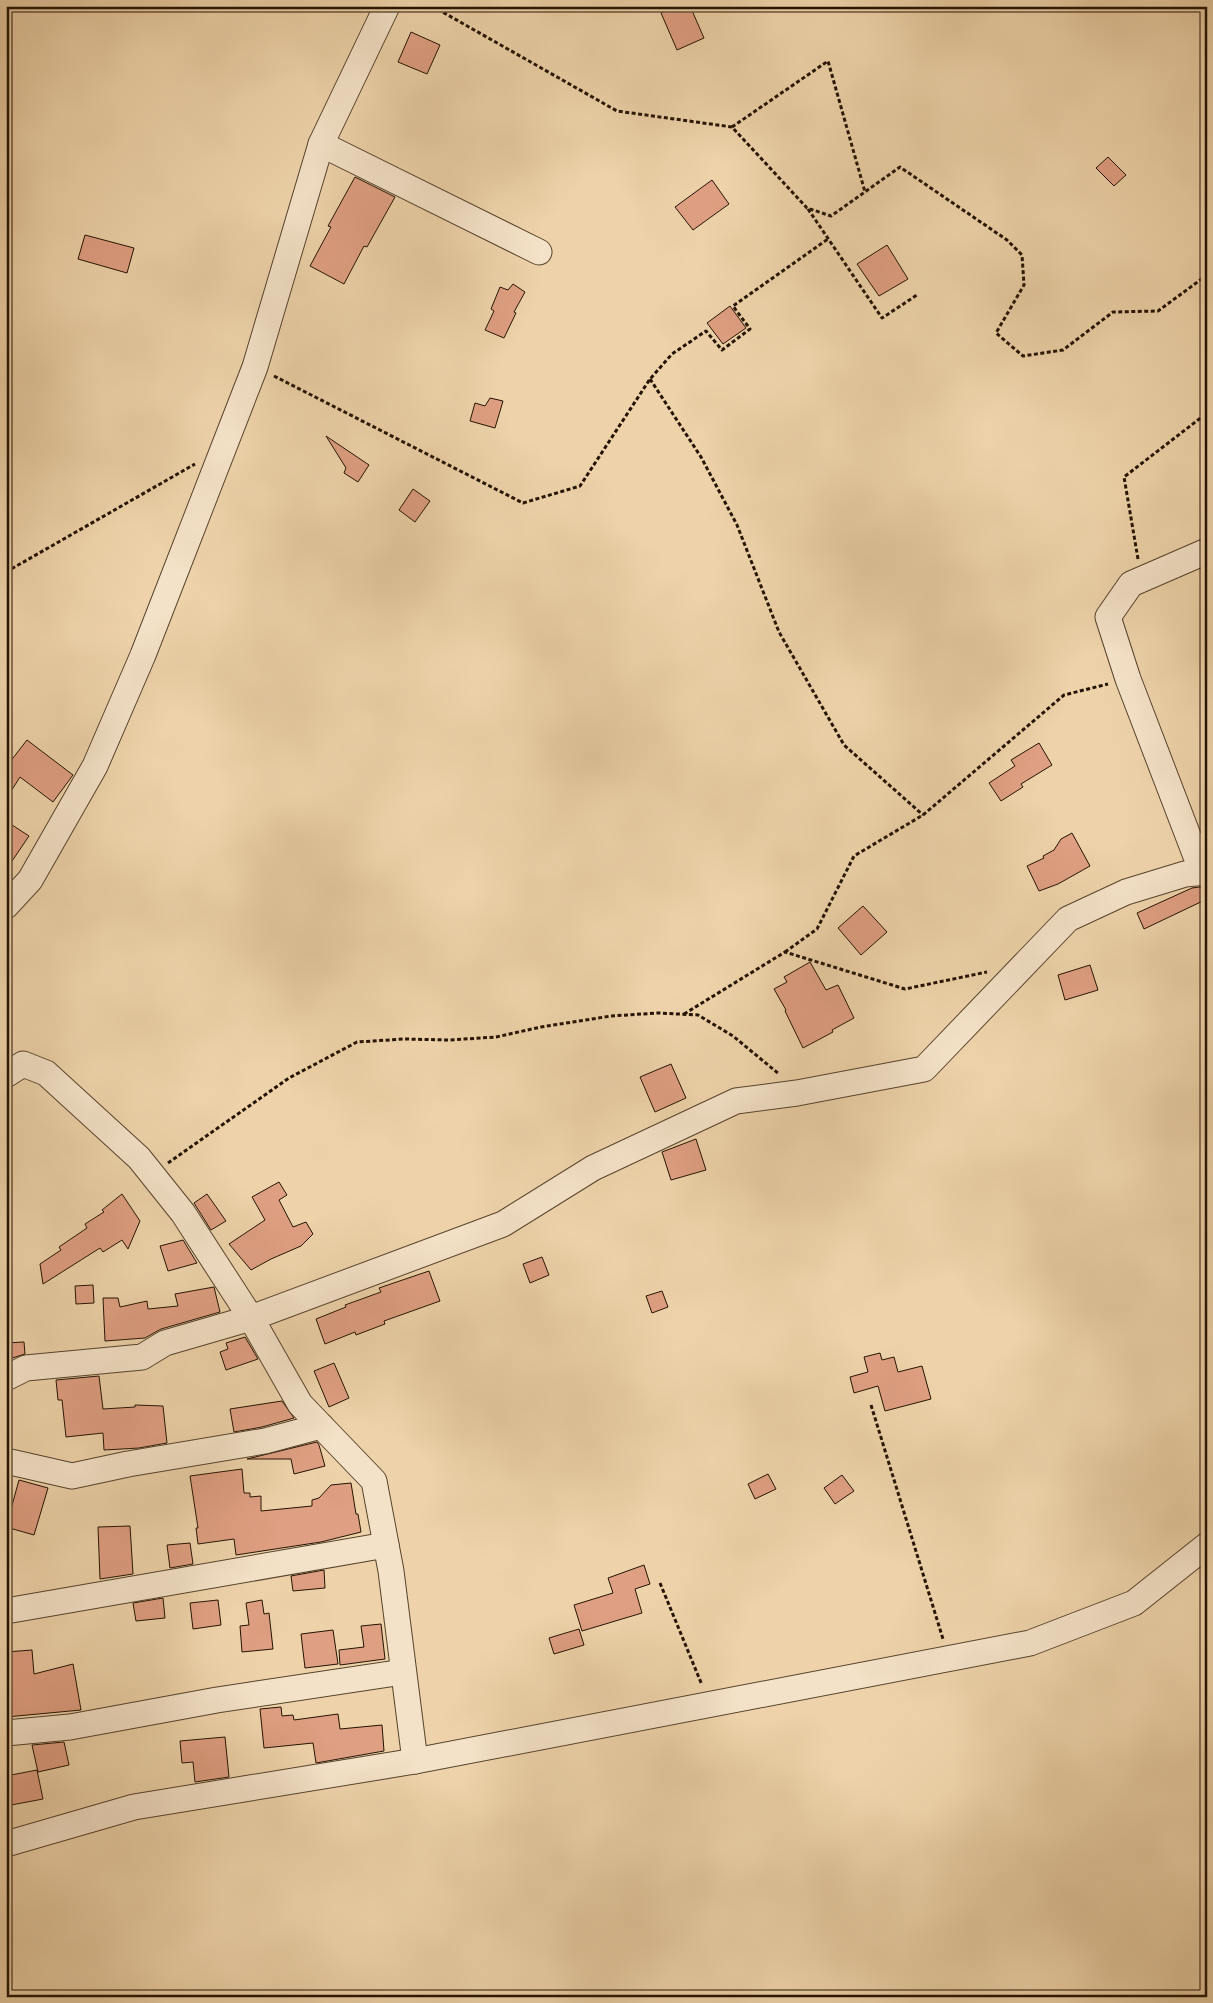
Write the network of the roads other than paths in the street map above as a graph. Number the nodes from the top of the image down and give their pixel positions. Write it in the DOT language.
graph roads {
  1 [pos="387,6"];
  2 [pos="321,144"];
  3 [pos="539,252"];
  4 [pos="1207,551"];
  5 [pos="1205,872"];
  6 [pos="6,906"];
  7 [pos="6,1075"];
  8 [pos="251,1318"];
  9 [pos="6,1378"];
  10 [pos="321,1426"];
  11 [pos="6,1460"];
  12 [pos="386,1545"];
  13 [pos="1207,1545"];
  14 [pos="6,1611"];
  15 [pos="403,1672"];
  16 [pos="6,1733"];
  17 [pos="415,1761"];
  18 [pos="6,1844"];
  1 -- 2 [label="street"];
  2 -- 3 [label="street"];
  2 -- 6 [label="street"];
  4 -- 5 [label="street"];
  5 -- 8 [label="street"];
  7 -- 8 [label="street"];
  8 -- 9 [label="street"];
  8 -- 10 [label="street"];
  10 -- 11 [label="street"];
  10 -- 12 [label="street"];
  12 -- 14 [label="street"];
  12 -- 15 [label="street"];
  13 -- 17 [label="street"];
  15 -- 16 [label="street"];
  15 -- 17 [label="street"];
  17 -- 18 [label="street"];
}
